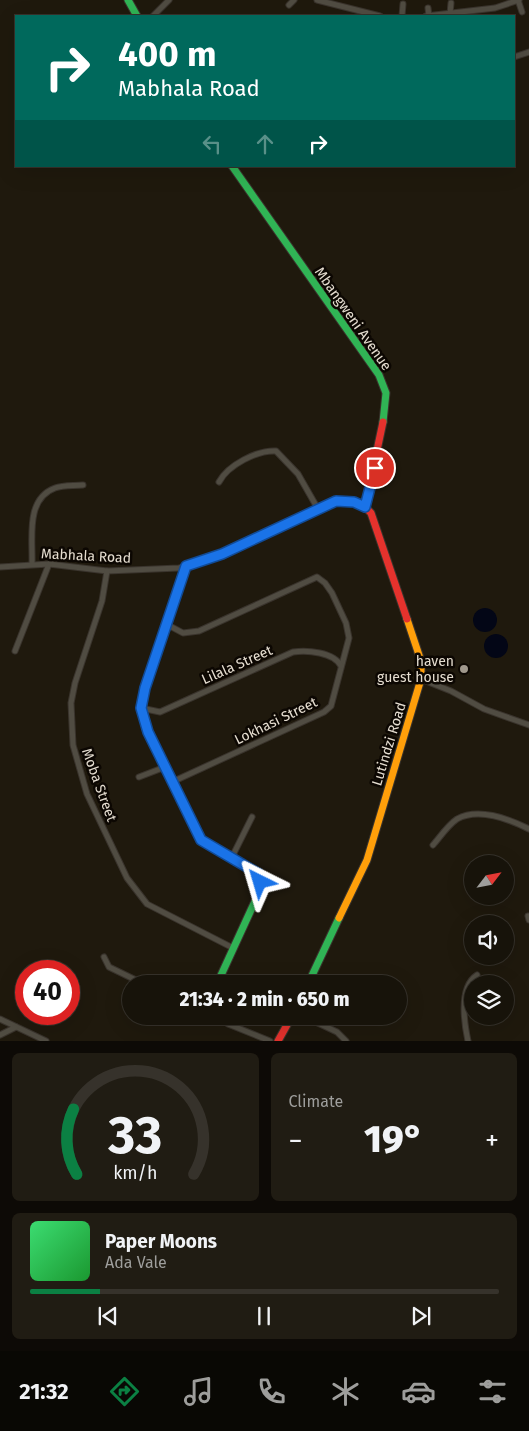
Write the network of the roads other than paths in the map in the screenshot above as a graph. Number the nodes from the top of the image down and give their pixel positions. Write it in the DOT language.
graph roads {
  1 [pos="128,0"];
  2 [pos="169,0"];
  3 [pos="294,0"];
  4 [pos="317,0"];
  5 [pos="516,1"];
  6 [pos="451,3"];
  7 [pos="403,4"];
  8 [pos="289,5"];
  9 [pos="428,8"];
  10 [pos="522,12"];
  11 [pos="450,14"];
  12 [pos="136,15"];
  13 [pos="154,15"];
  14 [pos="376,15"];
  15 [pos="402,15"];
  16 [pos="427,15"];
  17 [pos="438,15"];
  18 [pos="529,52"];
  19 [pos="515,58"];
  20 [pos="233,167"];
  21 [pos="219,482"];
  22 [pos="83,485"];
  23 [pos="365,507"];
  24 [pos="318,509"];
  25 [pos="32,564"];
  26 [pos="49,564"];
  27 [pos="186,566"];
  28 [pos="0,567"];
  29 [pos="107,571"];
  30 [pos="168,625"];
  31 [pos="16,650"];
  32 [pos="341,666"];
  33 [pos="421,679"];
  34 [pos="141,708"];
  35 [pos="529,725"];
  36 [pos="165,767"];
  37 [pos="139,777"];
  38 [pos="172,782"];
  39 [pos="252,817"];
  40 [pos="529,829"];
  41 [pos="433,845"];
  42 [pos="232,857"];
  43 [pos="233,948"];
  44 [pos="104,957"];
  45 [pos="126,975"];
  46 [pos="221,975"];
  47 [pos="312,975"];
  48 [pos="0,1019"];
  49 [pos="230,1025"];
  50 [pos="287,1025"];
  51 [pos="322,1025"];
  52 [pos="465,1025"];
  53 [pos="16,1027"];
  54 [pos="0,1035"];
  55 [pos="46,1041"];
  56 [pos="270,1041"];
  57 [pos="278,1041"];
  58 [pos="346,1041"];
  59 [pos="468,1041"];
  1 -- 12 [label="street"];
  2 -- 13 [label="street"];
  3 -- 8 [label="street"];
  4 -- 14 [label="street"];
  5 -- 10 [label="street"];
  5 -- 11 [label="street"];
  6 -- 11 [label="street"];
  7 -- 15 [label="street"];
  9 -- 16 [label="street"];
  11 -- 17 [label="street"];
  18 -- 19 [label="street"];
  20 -- 23 [label="street, Mbangweni Avenue"];
  21 -- 24 [label="street"];
  22 -- 25 [label="street"];
  23 -- 24 [label="street, Mabhala Road"];
  23 -- 33 [label="street, Lutindzi Road"];
  24 -- 27 [label="street, Mabhala Road"];
  25 -- 26 [label="street, Mabhala Road"];
  25 -- 28 [label="street, Mabhala Road"];
  26 -- 29 [label="street, Mabhala Road"];
  26 -- 31 [label="street"];
  27 -- 29 [label="street, Mabhala Road"];
  27 -- 30 [label="street"];
  29 -- 43 [label="street, Moba Street"];
  30 -- 32 [label="street, Lokhasi Street"];
  30 -- 34 [label="street"];
  32 -- 34 [label="street, Lilala Street"];
  32 -- 38 [label="street, Lokhasi Street"];
  33 -- 35 [label="street"];
  33 -- 47 [label="street, Lutindzi Road"];
  34 -- 36 [label="street"];
  36 -- 37 [label="street"];
  36 -- 38 [label="street"];
  38 -- 42 [label="street"];
  39 -- 42 [label="street"];
  40 -- 41 [label="street"];
  42 -- 43 [label="street"];
  43 -- 46 [label="street"];
  44 -- 45 [label="street"];
  48 -- 53 [label="street"];
  49 -- 56 [label="street"];
  50 -- 57 [label="street"];
  51 -- 58 [label="street"];
  52 -- 59 [label="street"];
  53 -- 54 [label="street"];
  53 -- 55 [label="street"];
}
